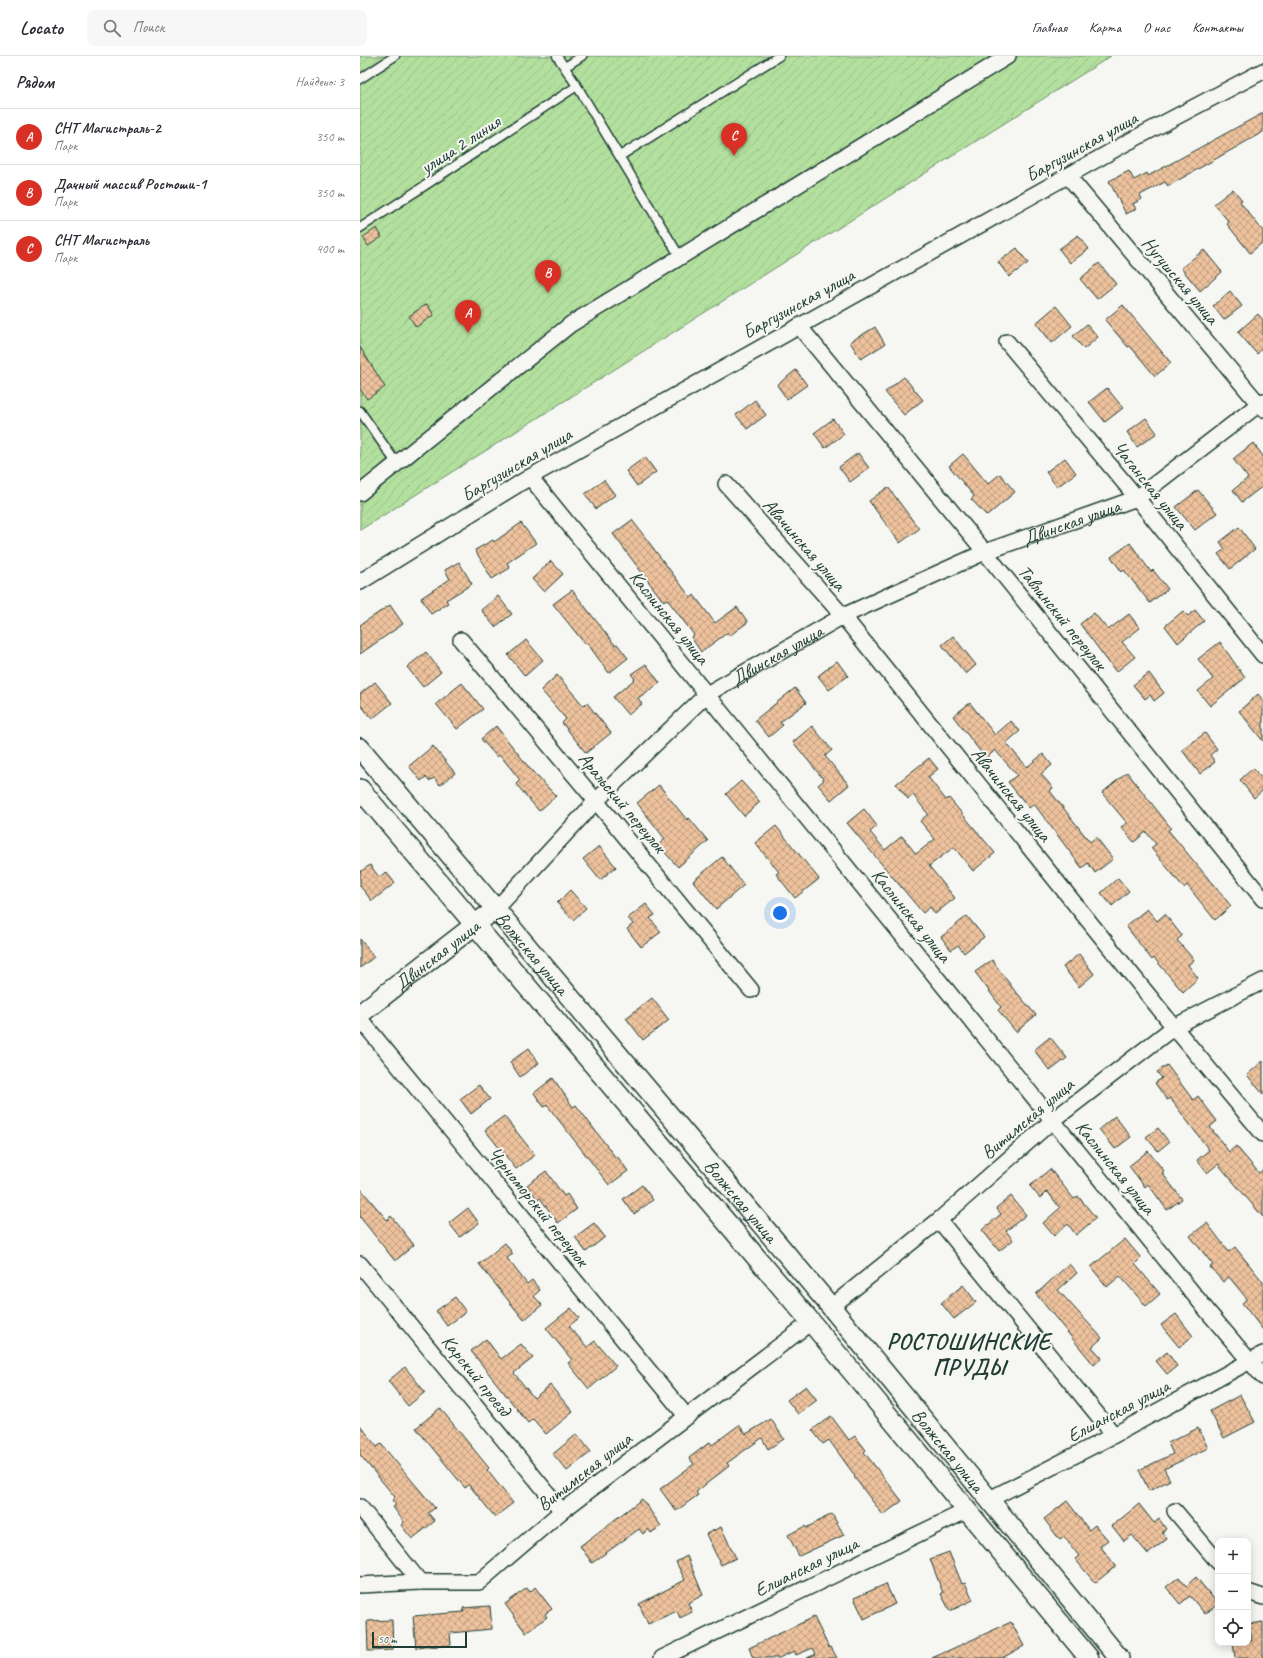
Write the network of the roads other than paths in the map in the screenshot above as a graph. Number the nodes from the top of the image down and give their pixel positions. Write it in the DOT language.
graph roads {
  1 [pos="395,56"];
  2 [pos="557,56"];
  3 [pos="582,56"];
  4 [pos="779,56"];
  5 [pos="1008,56"];
  6 [pos="565,67"];
  7 [pos="1263,71"];
  8 [pos="360,79"];
  9 [pos="577,86"];
  10 [pos="620,156"];
  11 [pos="1068,176"];
  12 [pos="360,228"];
  13 [pos="680,257"];
  14 [pos="799,326"];
  15 [pos="1007,342"];
  16 [pos="1262,405"];
  17 [pos="360,411"];
  18 [pos="397,464"];
  19 [pos="530,477"];
  20 [pos="726,484"];
  21 [pos="360,493"];
  22 [pos="1137,498"];
  23 [pos="985,552"];
  24 [pos="360,582"];
  25 [pos="842,616"];
  26 [pos="462,640"];
  27 [pos="1263,655"];
  28 [pos="707,694"];
  29 [pos="360,748"];
  30 [pos="360,789"];
  31 [pos="596,800"];
  32 [pos="1263,899"];
  33 [pos="497,908"];
  34 [pos="475,924"];
  35 [pos="1263,981"];
  36 [pos="751,990"];
  37 [pos="360,1014"];
  38 [pos="360,1019"];
  39 [pos="1174,1027"];
  40 [pos="1052,1121"];
  41 [pos="1263,1134"];
  42 [pos="939,1220"];
  43 [pos="360,1264"];
  44 [pos="831,1307"];
  45 [pos="811,1322"];
  46 [pos="1257,1358"];
  47 [pos="1263,1377"];
  48 [pos="687,1417"];
  49 [pos="1114,1436"];
  50 [pos="990,1499"];
  51 [pos="360,1507"];
  52 [pos="968,1510"];
  53 [pos="562,1511"];
  54 [pos="1175,1511"];
  55 [pos="1215,1558"];
  56 [pos="420,1582"];
  57 [pos="360,1585"];
  58 [pos="1251,1593"];
  59 [pos="1263,1597"];
  60 [pos="1083,1657"];
  61 [pos="662,1658"];
  62 [pos="1119,1658"];
  1 -- 8 [label="lane"];
  2 -- 6 [label="lane"];
  3 -- 6 [label="lane"];
  4 -- 10 [label="lane"];
  5 -- 13 [label="street"];
  6 -- 9 [label="lane"];
  7 -- 11 [label="street, Баргузинская улица"];
  9 -- 10 [label="lane"];
  9 -- 12 [label="lane, улица 2 линия"];
  10 -- 13 [label="lane"];
  11 -- 14 [label="street, Баргузинская улица"];
  11 -- 16 [label="street, Нугушская улица"];
  13 -- 18 [label="street"];
  14 -- 19 [label="street, Баргузинская улица"];
  14 -- 23 [label="street, Тавлинский переулок"];
  15 -- 22 [label="street, Чаганская улица"];
  16 -- 22 [label="street, Двинская улица"];
  17 -- 18 [label="lane"];
  18 -- 21 [label="street"];
  19 -- 24 [label="street, Баргузинская улица"];
  19 -- 28 [label="street, Каслинская улица"];
  20 -- 25 [label="street, Авачинская улица"];
  22 -- 23 [label="street, Двинская улица"];
  22 -- 27 [label="street, Чаганская улица"];
  23 -- 25 [label="street, Двинская улица"];
  23 -- 32 [label="street, Тавлинский переулок"];
  25 -- 28 [label="street, Двинская улица"];
  25 -- 39 [label="street, Авачинская улица"];
  26 -- 31 [label="street, Аральский переулок"];
  28 -- 31 [label="street, Двинская улица"];
  28 -- 40 [label="street, Каслинская улица"];
  29 -- 33 [label="street, Волжская улица"];
  30 -- 34 [label="street, Волжская улица"];
  31 -- 33 [label="street, Двинская улица"];
  31 -- 36 [label="street, Аральский переулок"];
  33 -- 34 [label="street, Двинская улица"];
  33 -- 44 [label="street, Волжская улица"];
  34 -- 37 [label="street, Двинская улица"];
  34 -- 45 [label="street, Волжская улица"];
  35 -- 39 [label="street, Витимская улица"];
  38 -- 48 [label="street, Черноморский переулок"];
  39 -- 40 [label="street, Витимская улица"];
  39 -- 41 [label="street, Авачинская улица"];
  40 -- 42 [label="street, Витимская улица"];
  40 -- 46 [label="street, Каслинская улица"];
  42 -- 44 [label="street, Витимская улица"];
  42 -- 49 [label="street"];
  43 -- 53 [label="street, Карский проезд"];
  44 -- 50 [label="street, Волжская улица"];
  45 -- 48 [label="street, Витимская улица"];
  45 -- 52 [label="street, Волжская улица"];
  46 -- 47 [label="street, Каслинская улица"];
  46 -- 49 [label="street, Елшанская улица"];
  48 -- 53 [label="street, Витимская улица"];
  49 -- 50 [label="street, Елшанская улица"];
  50 -- 62 [label="street, Волжская улица"];
  51 -- 56 [label="street"];
  52 -- 60 [label="street, Волжская улица"];
  52 -- 61 [label="street, Елшанская улица"];
  53 -- 56 [label="street, Витимская улица"];
  54 -- 55 [label="street"];
  56 -- 57 [label="street, Витимская улица"];
  58 -- 59 [label="street"];
}
